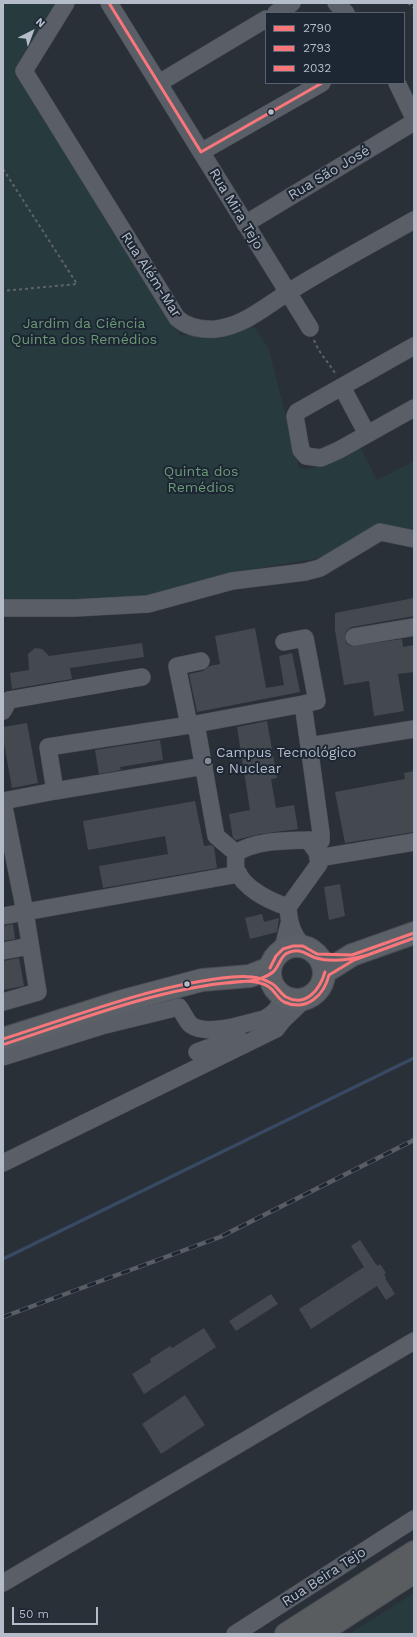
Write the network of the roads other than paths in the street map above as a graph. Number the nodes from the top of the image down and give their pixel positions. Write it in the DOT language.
graph roads {
  1 [pos="66,3"];
  2 [pos="292,3"];
  3 [pos="116,5"];
  4 [pos="278,12"];
  5 [pos="265,20"];
  6 [pos="159,83"];
  7 [pos="320,84"];
  8 [pos="398,84"];
  9 [pos="414,118"];
  10 [pos="414,122"];
  11 [pos="201,152"];
  12 [pos="414,220"];
  13 [pos="245,224"];
  14 [pos="287,293"];
  15 [pos="310,328"];
  16 [pos="414,346"];
  17 [pos="342,387"];
  18 [pos="414,408"];
  19 [pos="367,434"];
  20 [pos="414,540"];
  21 [pos="3,608"];
  22 [pos="414,628"];
  23 [pos="354,637"];
  24 [pos="284,642"];
  25 [pos="201,660"];
  26 [pos="142,677"];
  27 [pos="302,704"];
  28 [pos="3,711"];
  29 [pos="193,724"];
  30 [pos="414,729"];
  31 [pos="309,746"];
  32 [pos="204,766"];
  33 [pos="55,791"];
  34 [pos="3,801"];
  35 [pos="308,840"];
  36 [pos="414,842"];
  37 [pos="236,853"];
  38 [pos="318,858"];
  39 [pos="239,874"];
  40 [pos="24,912"];
  41 [pos="288,915"];
  42 [pos="3,916"];
  43 [pos="414,933"];
  44 [pos="30,946"];
  45 [pos="3,951"];
  46 [pos="315,957"];
  47 [pos="275,976"];
  48 [pos="305,999"];
  49 [pos="11,1000"];
  50 [pos="264,1019"];
  51 [pos="282,1020"];
  52 [pos="3,1039"];
  53 [pos="3,1057"];
  54 [pos="3,1163"];
  55 [pos="414,1341"];
  56 [pos="414,1519"];
  57 [pos="414,1552"];
  58 [pos="414,1572"];
  59 [pos="3,1583"];
  60 [pos="235,1634"];
  61 [pos="286,1634"];
  62 [pos="318,1634"];
  1 -- 14 [label="street, Rua Além-Mar"];
  2 -- 4 [label="street"];
  3 -- 6 [label="street, Rua Mira Tejo"];
  5 -- 6 [label="street"];
  6 -- 11 [label="street, Rua Mira Tejo"];
  7 -- 11 [label="street"];
  8 -- 9 [label="street"];
  10 -- 13 [label="street, Rua São José"];
  11 -- 13 [label="street, Rua Mira Tejo"];
  12 -- 14 [label="street, Rua Além-Mar"];
  13 -- 14 [label="street, Rua Mira Tejo"];
  14 -- 15 [label="street, Rua Mira Tejo"];
  16 -- 17 [label="street"];
  17 -- 19 [label="street"];
  17 -- 19 [label="street"];
  18 -- 19 [label="street"];
  20 -- 21 [label="street"];
  22 -- 23 [label="street"];
  24 -- 27 [label="street"];
  25 -- 29 [label="street"];
  26 -- 28 [label="street"];
  27 -- 29 [label="street"];
  27 -- 31 [label="street"];
  29 -- 32 [label="street"];
  29 -- 33 [label="street"];
  30 -- 31 [label="street"];
  31 -- 35 [label="street"];
  32 -- 33 [label="street"];
  32 -- 37 [label="street"];
  33 -- 34 [label="street"];
  34 -- 40 [label="street"];
  35 -- 37 [label="street"];
  35 -- 38 [label="street"];
  36 -- 38 [label="street"];
  37 -- 39 [label="street"];
  38 -- 41 [label="street"];
  39 -- 40 [label="street"];
  39 -- 41 [label="street"];
  40 -- 42 [label="street"];
  40 -- 44 [label="street"];
  41 -- 46 [label="street"];
  41 -- 47 [label="street"];
  43 -- 46 [label="main road"];
  44 -- 45 [label="street"];
  44 -- 49 [label="street"];
  46 -- 47 [label="main road"];
  46 -- 48 [label="main road"];
  47 -- 48 [label="main road"];
  47 -- 50 [label="street"];
  47 -- 52 [label="main road"];
  48 -- 51 [label="street"];
  50 -- 51 [label="street"];
  50 -- 53 [label="street"];
  51 -- 54 [label="street"];
  55 -- 59 [label="street"];
  56 -- 60 [label="street, Rua Beira Tejo"];
  57 -- 61 [label="highway"];
  58 -- 62 [label="highway"];
}
